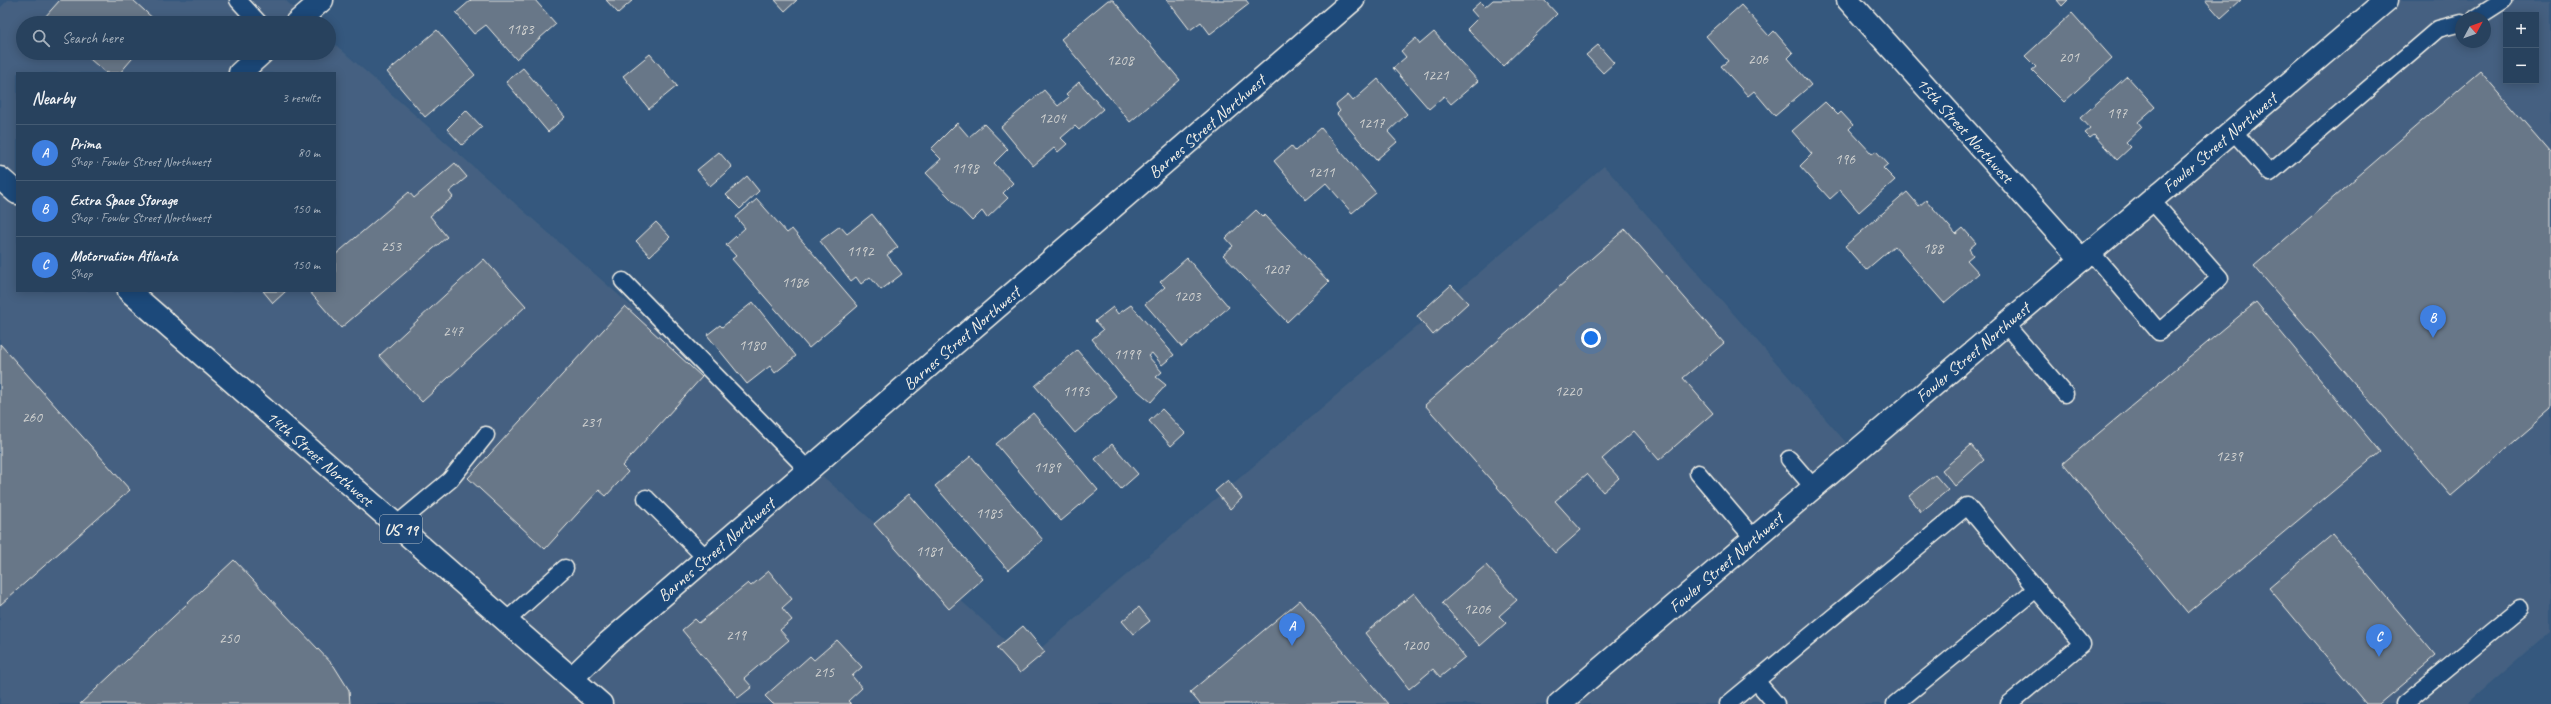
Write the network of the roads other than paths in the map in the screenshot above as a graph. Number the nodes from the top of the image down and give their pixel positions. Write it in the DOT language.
graph roads {
  1 [pos="238,0"];
  2 [pos="322,0"];
  3 [pos="1353,0"];
  4 [pos="1848,0"];
  5 [pos="2387,0"];
  6 [pos="2504,0"];
  7 [pos="2485,12"];
  8 [pos="253,16"];
  9 [pos="304,16"];
  10 [pos="2455,25"];
  11 [pos="254,60"];
  12 [pos="241,72"];
  13 [pos="2233,131"];
  14 [pos="0,178"];
  15 [pos="16,192"];
  16 [pos="2152,201"];
  17 [pos="2087,256"];
  18 [pos="623,281"];
  19 [pos="130,292"];
  20 [pos="2006,325"];
  21 [pos="2065,394"];
  22 [pos="486,436"];
  23 [pos="1789,459"];
  24 [pos="808,470"];
  25 [pos="1698,473"];
  26 [pos="1814,488"];
  27 [pos="646,498"];
  28 [pos="396,525"];
  29 [pos="1754,539"];
  30 [pos="706,558"];
  31 [pos="565,568"];
  32 [pos="2036,589"];
  33 [pos="2520,608"];
  34 [pos="506,621"];
  35 [pos="572,678"];
  36 [pos="1757,682"];
  37 [pos="601,704"];
  38 [pos="1559,704"];
  39 [pos="1728,704"];
  40 [pos="1776,704"];
  41 [pos="1895,704"];
  42 [pos="2009,704"];
  43 [pos="2404,704"];
  1 -- 8 [label="lane"];
  2 -- 9 [label="street"];
  3 -- 24 [label="street, Barnes Street Northwest"];
  4 -- 17 [label="street, 15th Street Northwest"];
  5 -- 13 [label="street, Fowler Street Northwest"];
  6 -- 7 [label="lane"];
  10 -- 13 [label="lane"];
  11 -- 12 [label="street"];
  13 -- 16 [label="street, Fowler Street Northwest"];
  14 -- 15 [label="street"];
  16 -- 17 [label="street, Fowler Street Northwest"];
  16 -- 17 [label="lane"];
  17 -- 20 [label="street, Fowler Street Northwest"];
  18 -- 24 [label="lane"];
  19 -- 28 [label="street, 14th Street Northwest / US 19"];
  20 -- 21 [label="lane"];
  20 -- 26 [label="street, Fowler Street Northwest"];
  22 -- 28 [label="lane"];
  23 -- 26 [label="lane"];
  24 -- 30 [label="street, Barnes Street Northwest"];
  25 -- 29 [label="lane"];
  26 -- 29 [label="street, Fowler Street Northwest"];
  27 -- 30 [label="lane"];
  28 -- 34 [label="street, 14th Street Northwest / US 19"];
  29 -- 38 [label="street, Fowler Street Northwest"];
  30 -- 35 [label="street, Barnes Street Northwest"];
  31 -- 34 [label="lane"];
  32 -- 36 [label="lane"];
  32 -- 41 [label="lane"];
  32 -- 42 [label="lane"];
  33 -- 43 [label="lane"];
  34 -- 35 [label="street, 14th Street Northwest / US 19"];
  35 -- 37 [label="street, 14th Street Northwest / US 19"];
  36 -- 39 [label="lane"];
  36 -- 40 [label="lane"];
}
